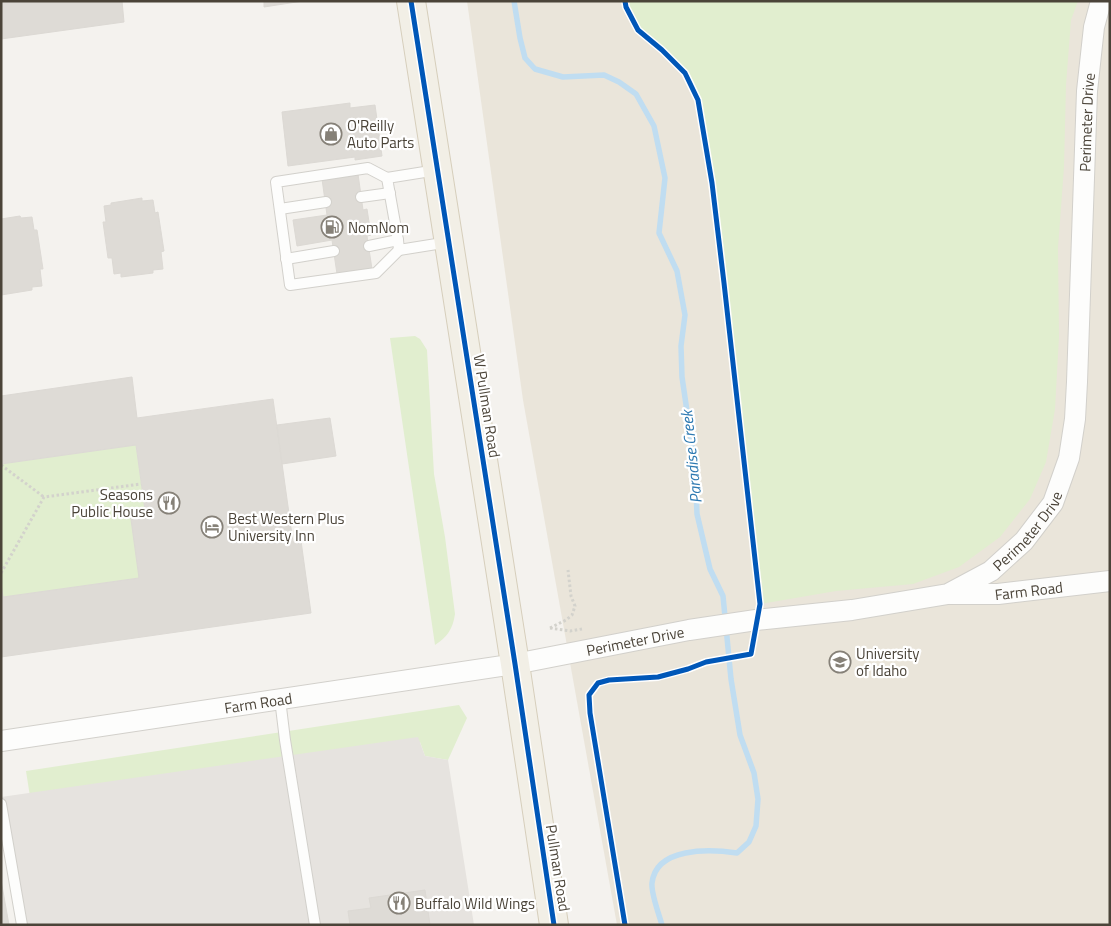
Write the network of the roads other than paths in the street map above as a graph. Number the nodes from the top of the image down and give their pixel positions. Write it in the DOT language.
graph roads {
  1 [pos="411,1"];
  2 [pos="1101,1"];
  3 [pos="438,170"];
  4 [pos="387,178"];
  5 [pos="390,192"];
  6 [pos="361,197"];
  7 [pos="326,202"];
  8 [pos="280,209"];
  9 [pos="448,242"];
  10 [pos="398,245"];
  11 [pos="369,246"];
  12 [pos="334,251"];
  13 [pos="286,259"];
  14 [pos="1110,581"];
  15 [pos="948,594"];
  16 [pos="515,664"];
  17 [pos="280,699"];
  18 [pos="1,741"];
  19 [pos="1,804"];
  20 [pos="538,814"];
  21 [pos="22,925"];
  22 [pos="315,925"];
  23 [pos="554,925"];
  1 -- 3 [label="main road, W Pullman Road"];
  2 -- 15 [label="street, Perimeter Drive"];
  3 -- 4 [label="lane"];
  3 -- 9 [label="main road, W Pullman Road"];
  4 -- 5 [label="lane"];
  4 -- 8 [label="lane"];
  5 -- 6 [label="lane"];
  5 -- 10 [label="lane"];
  7 -- 8 [label="lane"];
  8 -- 13 [label="lane"];
  9 -- 10 [label="lane"];
  9 -- 16 [label="main road, W Pullman Road"];
  10 -- 11 [label="lane"];
  10 -- 13 [label="lane"];
  12 -- 13 [label="lane"];
  14 -- 15 [label="street, Farm Road"];
  15 -- 16 [label="street, Perimeter Drive"];
  16 -- 17 [label="street, Farm Road"];
  16 -- 20 [label="main road, W Pullman Road"];
  17 -- 18 [label="street, Farm Road"];
  17 -- 22 [label="lane"];
  19 -- 21 [label="lane"];
  20 -- 23 [label="main road, Pullman Road"];
}
